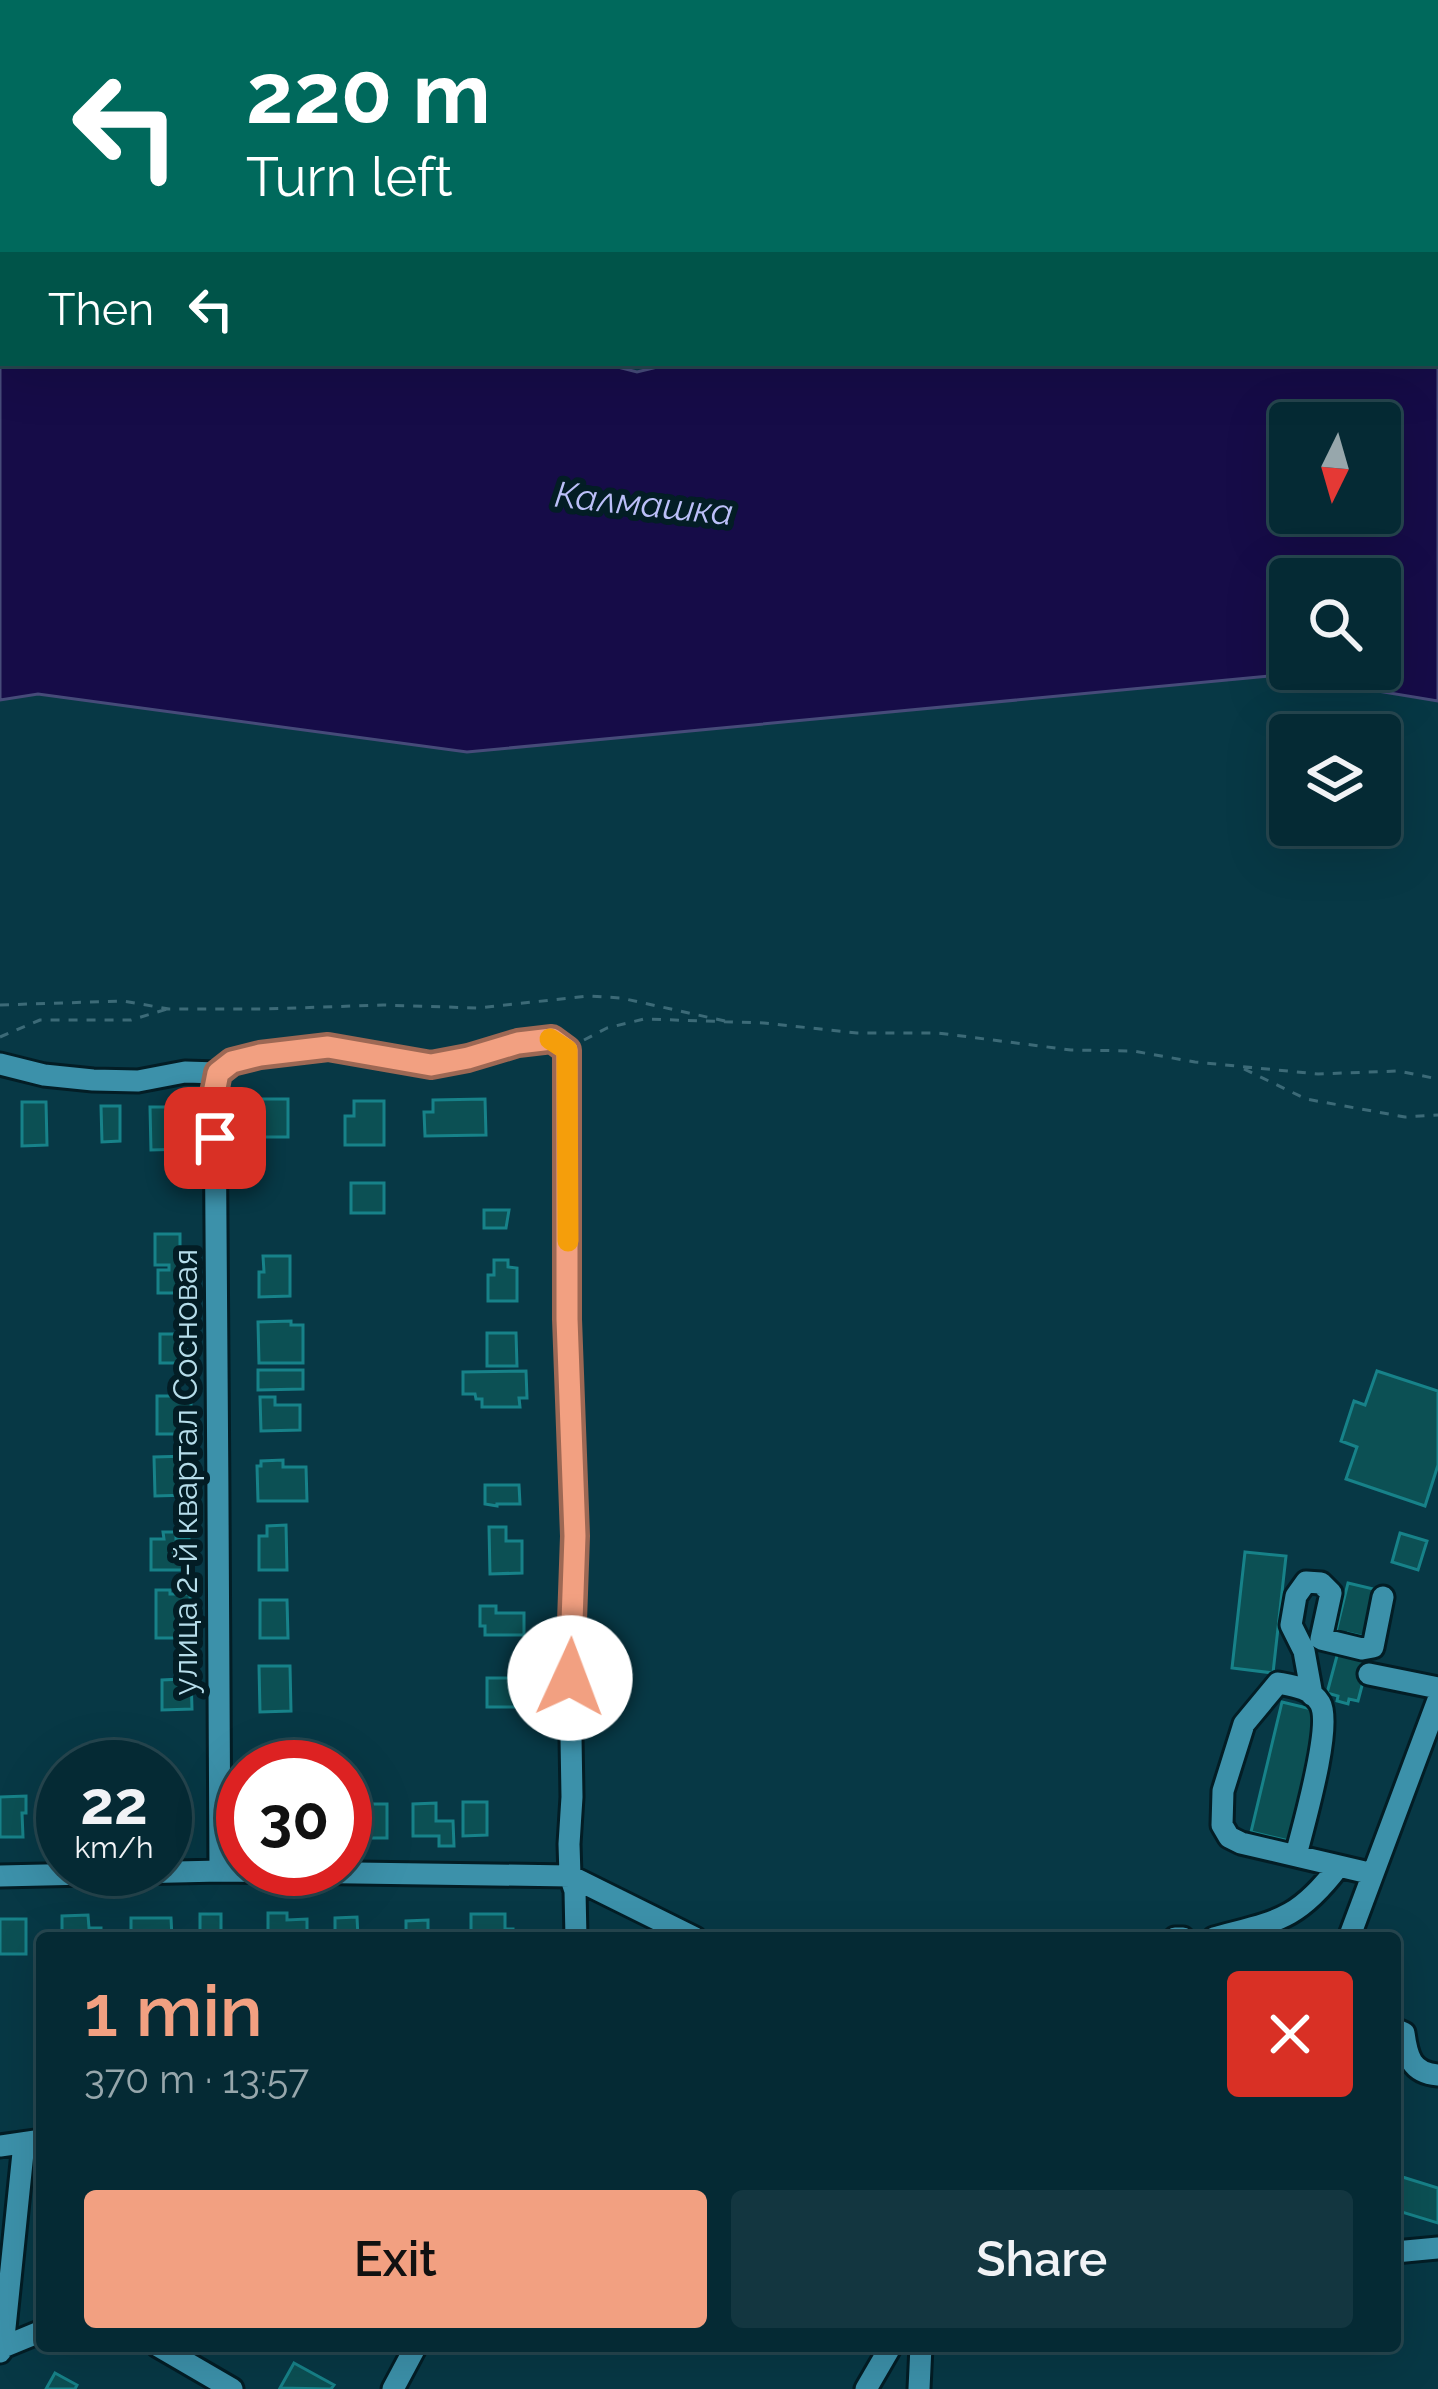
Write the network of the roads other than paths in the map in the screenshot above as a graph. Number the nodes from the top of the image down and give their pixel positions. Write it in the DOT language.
graph roads {
  1 [pos="0,1064"];
  2 [pos="218,1073"];
  3 [pos="1384,1597"];
  4 [pos="1313,1645"];
  5 [pos="1369,1674"];
  6 [pos="1278,1683"];
  7 [pos="1438,1688"];
  8 [pos="1312,1695"];
  9 [pos="1438,1700"];
  10 [pos="219,1740"];
  11 [pos="1296,1855"];
  12 [pos="1338,1867"];
  13 [pos="216,1871"];
  14 [pos="372,1873"];
  15 [pos="1373,1874"];
  16 [pos="0,1876"];
  17 [pos="570,1876"];
  18 [pos="575,1932"];
  19 [pos="683,1932"];
  20 [pos="1237,1932"];
  21 [pos="1351,1932"];
  22 [pos="1401,2032"];
  23 [pos="1438,2075"];
  24 [pos="33,2141"];
  25 [pos="0,2146"];
  26 [pos="1438,2248"];
  27 [pos="1401,2251"];
  28 [pos="36,2334"];
  29 [pos="1,2350"];
  30 [pos="168,2352"];
  31 [pos="413,2352"];
  32 [pos="888,2352"];
  33 [pos="920,2352"];
  34 [pos="232,2389"];
  35 [pos="392,2389"];
  36 [pos="866,2389"];
  37 [pos="919,2389"];
  1 -- 2 [label="street"];
  2 -- 10 [label="street, улица 2-й квартал Сосновая"];
  2 -- 17 [label="street"];
  3 -- 4 [label="street"];
  4 -- 6 [label="street"];
  4 -- 8 [label="street"];
  5 -- 7 [label="street"];
  6 -- 8 [label="street"];
  6 -- 11 [label="street"];
  8 -- 11 [label="street"];
  9 -- 15 [label="street"];
  11 -- 12 [label="street"];
  12 -- 15 [label="street"];
  12 -- 20 [label="street"];
  13 -- 16 [label="street"];
  14 -- 17 [label="street"];
  15 -- 21 [label="street"];
  17 -- 18 [label="street"];
  17 -- 19 [label="street"];
  22 -- 23 [label="street"];
  24 -- 25 [label="street"];
  24 -- 29 [label="street"];
  26 -- 27 [label="street"];
  28 -- 29 [label="street"];
  30 -- 34 [label="street"];
  31 -- 35 [label="street"];
  32 -- 36 [label="street"];
  33 -- 37 [label="street"];
}
